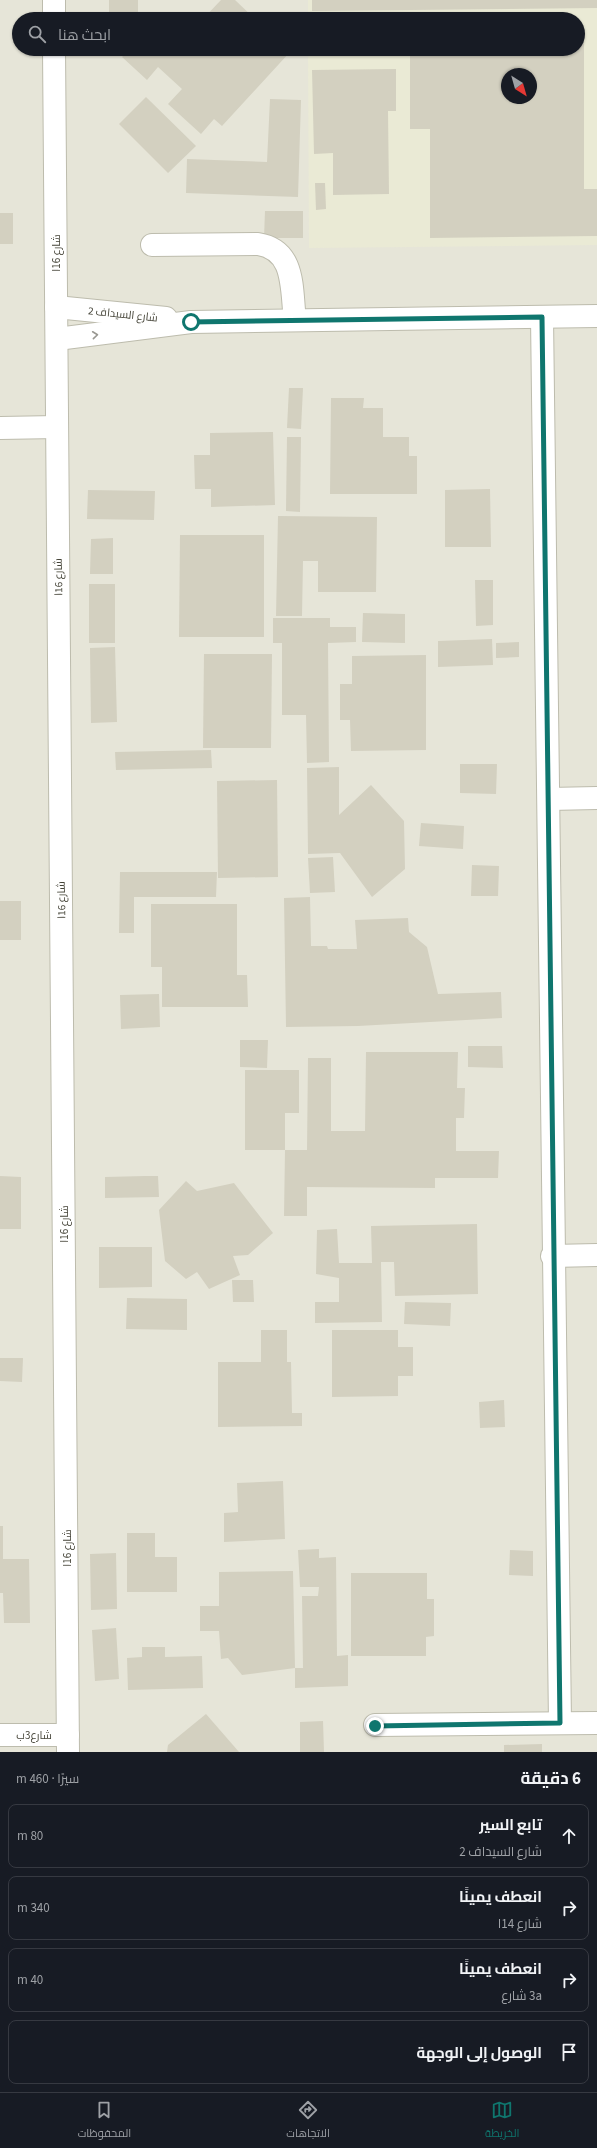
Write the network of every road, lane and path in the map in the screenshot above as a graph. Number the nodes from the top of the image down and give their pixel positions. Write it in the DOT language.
graph roads {
  1 [pos="54,0"];
  2 [pos="54,12"];
  3 [pos="54,56"];
  4 [pos="152,245"];
  5 [pos="56,307"];
  6 [pos="597,316"];
  7 [pos="542,317"];
  8 [pos="295,320"];
  9 [pos="191,322"];
  10 [pos="57,339"];
  11 [pos="57,427"];
  12 [pos="0,428"];
  13 [pos="597,798"];
  14 [pos="549,799"];
  15 [pos="597,1255"];
  16 [pos="552,1256"];
  17 [pos="560,1723"];
  18 [pos="597,1723"];
  19 [pos="375,1726"];
  20 [pos="0,1735"];
  21 [pos="68,1743"];
  1 -- 2 [label="street"];
  3 -- 5 [label="street, شارع 16ا"];
  4 -- 8 [label="street"];
  5 -- 9 [label="street, شارع السيداف 2"];
  5 -- 10 [label="street, شارع 16ا"];
  6 -- 7 [label="street, شارع السيداف 2"];
  7 -- 8 [label="street, شارع السيداف 2"];
  7 -- 14 [label="street"];
  8 -- 9 [label="street, شارع السيداف 2"];
  10 -- 9 [label="street, شارع السيداف 2, one-way"];
  10 -- 11 [label="street, شارع 16ا"];
  11 -- 12 [label="street"];
  11 -- 21 [label="street, شارع 16ا"];
  13 -- 14 [label="street"];
  14 -- 16 [label="street"];
  15 -- 16 [label="street"];
  16 -- 17 [label="street"];
  17 -- 18 [label="street"];
  17 -- 19 [label="street"];
  20 -- 21 [label="street, شارع3ب"];
}
